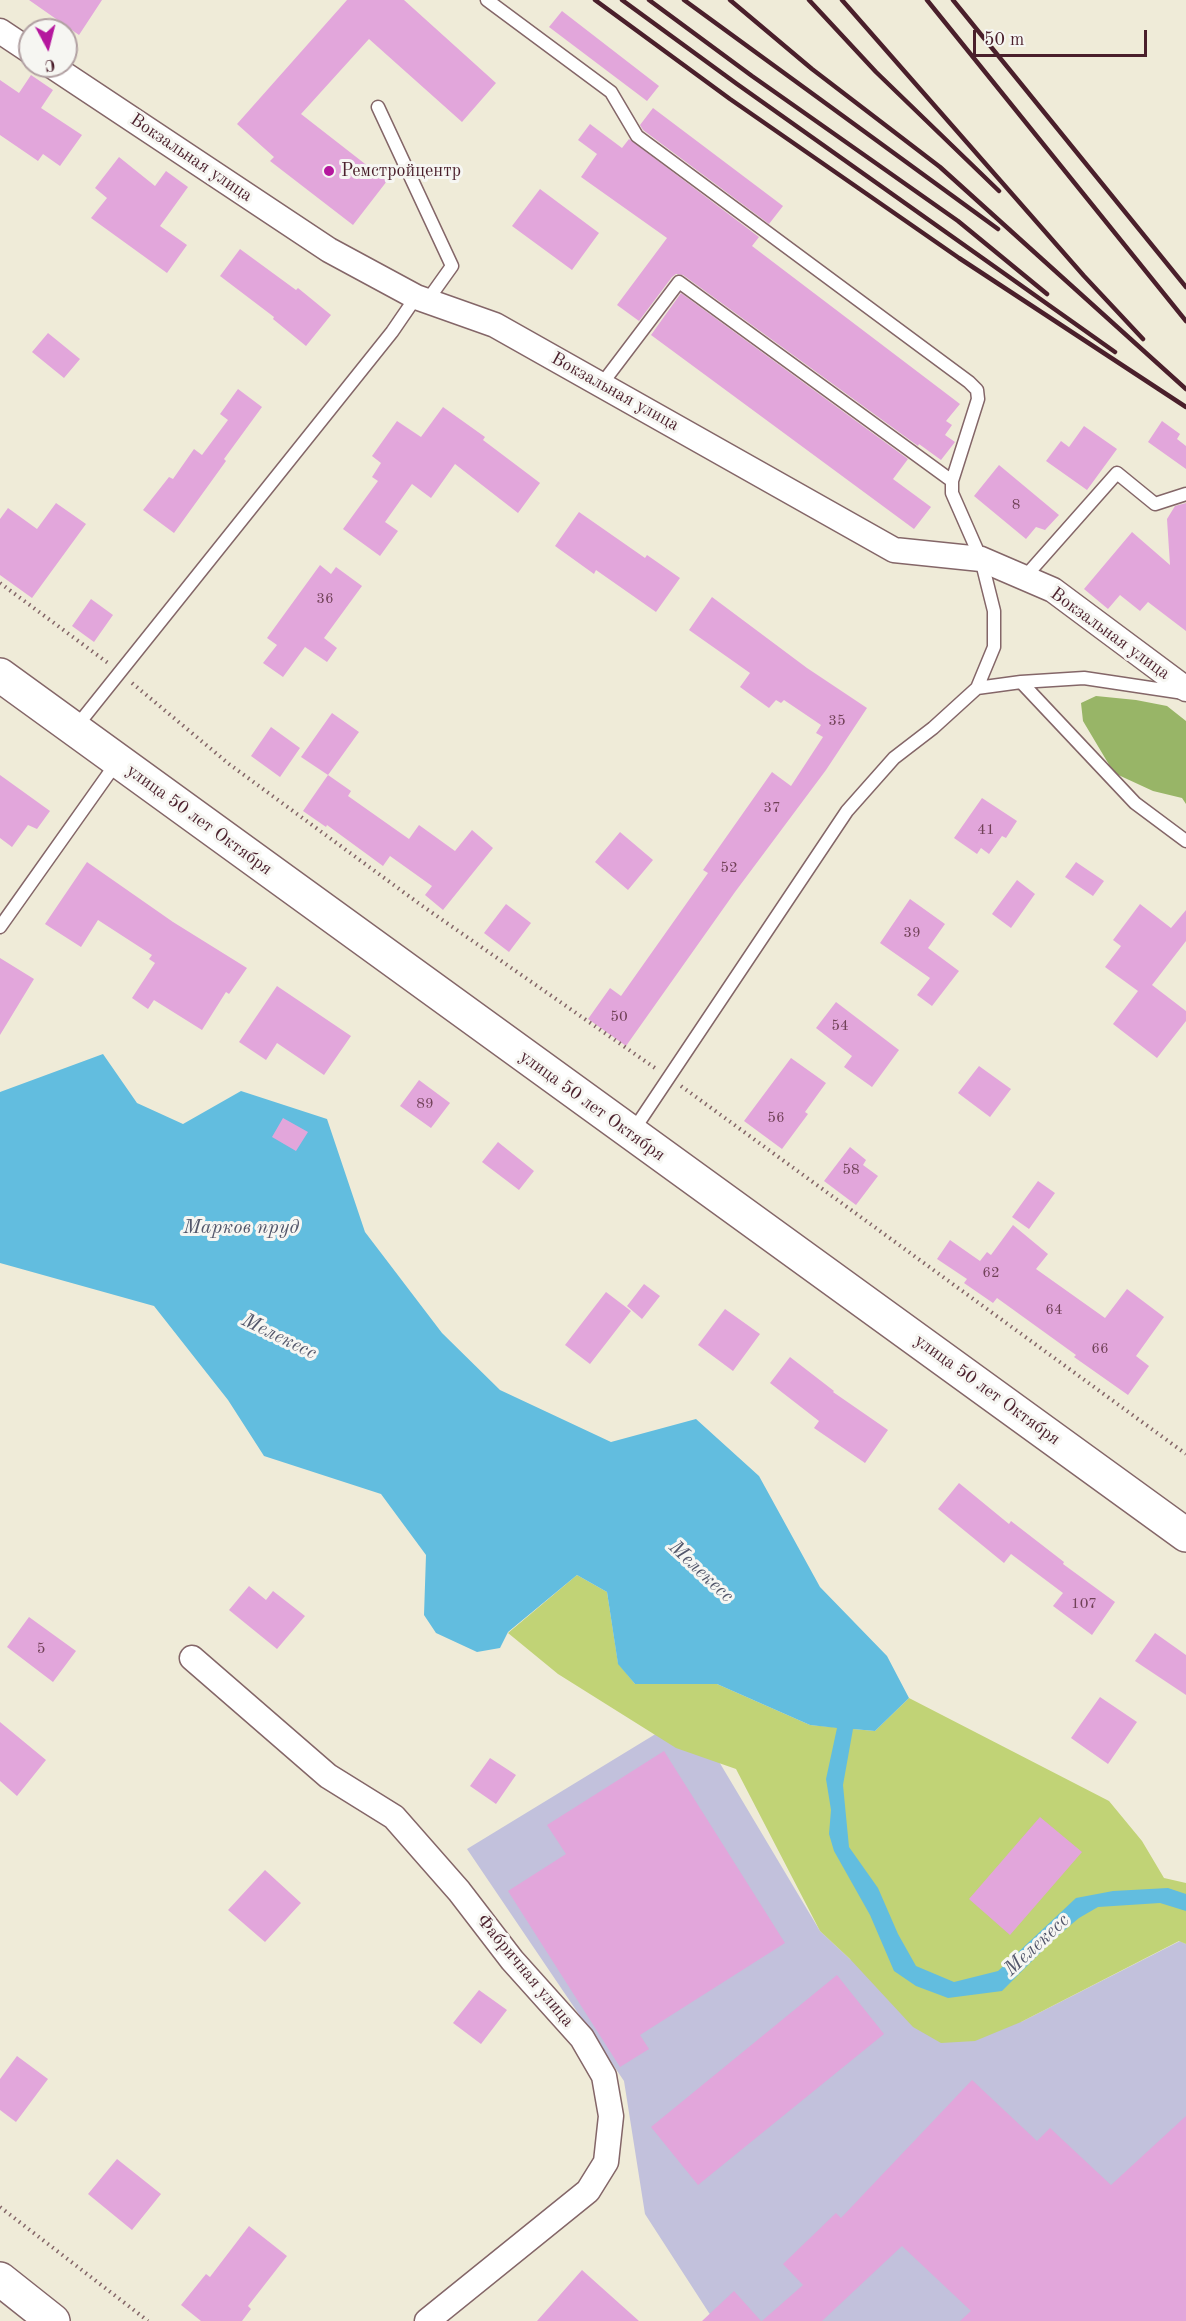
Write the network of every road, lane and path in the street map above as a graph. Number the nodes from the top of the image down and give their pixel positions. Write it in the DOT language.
graph roads {
  1 [pos="488,0"];
  2 [pos="0,31"];
  3 [pos="18,43"];
  4 [pos="70,78"];
  5 [pos="378,107"];
  6 [pos="421,299"];
  7 [pos="602,385"];
  8 [pos="952,480"];
  9 [pos="1186,494"];
  10 [pos="981,558"];
  11 [pos="1024,578"];
  12 [pos="0,583"];
  13 [pos="120,672"];
  14 [pos="0,675"];
  15 [pos="1021,682"];
  16 [pos="977,688"];
  17 [pos="1186,689"];
  18 [pos="1186,694"];
  19 [pos="74,730"];
  20 [pos="117,761"];
  21 [pos="1186,842"];
  22 [pos="0,927"];
  23 [pos="668,1077"];
  24 [pos="631,1134"];
  25 [pos="1186,1454"];
  26 [pos="1186,1535"];
  27 [pos="192,1658"];
  28 [pos="0,2207"];
  29 [pos="0,2279"];
  30 [pos="53,2321"];
  31 [pos="148,2321"];
  32 [pos="427,2321"];
  1 -- 8 [label="lane"];
  2 -- 3 [label="street"];
  4 -- 6 [label="street, Вокзальная улица"];
  5 -- 6 [label="lane"];
  6 -- 7 [label="street, Вокзальная улица"];
  6 -- 13 [label="lane"];
  7 -- 8 [label="lane"];
  7 -- 10 [label="street, Вокзальная улица"];
  8 -- 10 [label="lane"];
  9 -- 11 [label="lane"];
  10 -- 11 [label="street, Вокзальная улица"];
  10 -- 16 [label="lane"];
  11 -- 17 [label="street, Вокзальная улица"];
  12 -- 13 [label="path"];
  13 -- 19 [label="lane"];
  13 -- 23 [label="path"];
  14 -- 19 [label="main road, улица 50 лет Октября"];
  15 -- 16 [label="lane"];
  15 -- 18 [label="lane"];
  15 -- 21 [label="lane"];
  16 -- 23 [label="lane"];
  19 -- 20 [label="main road, улица 50 лет Октября"];
  20 -- 22 [label="lane"];
  20 -- 24 [label="main road, улица 50 лет Октября"];
  23 -- 24 [label="lane"];
  23 -- 25 [label="path"];
  24 -- 26 [label="main road, улица 50 лет Октября"];
  27 -- 32 [label="street, Фабричная улица"];
  28 -- 31 [label="path"];
  29 -- 30 [label="main road"];
}
